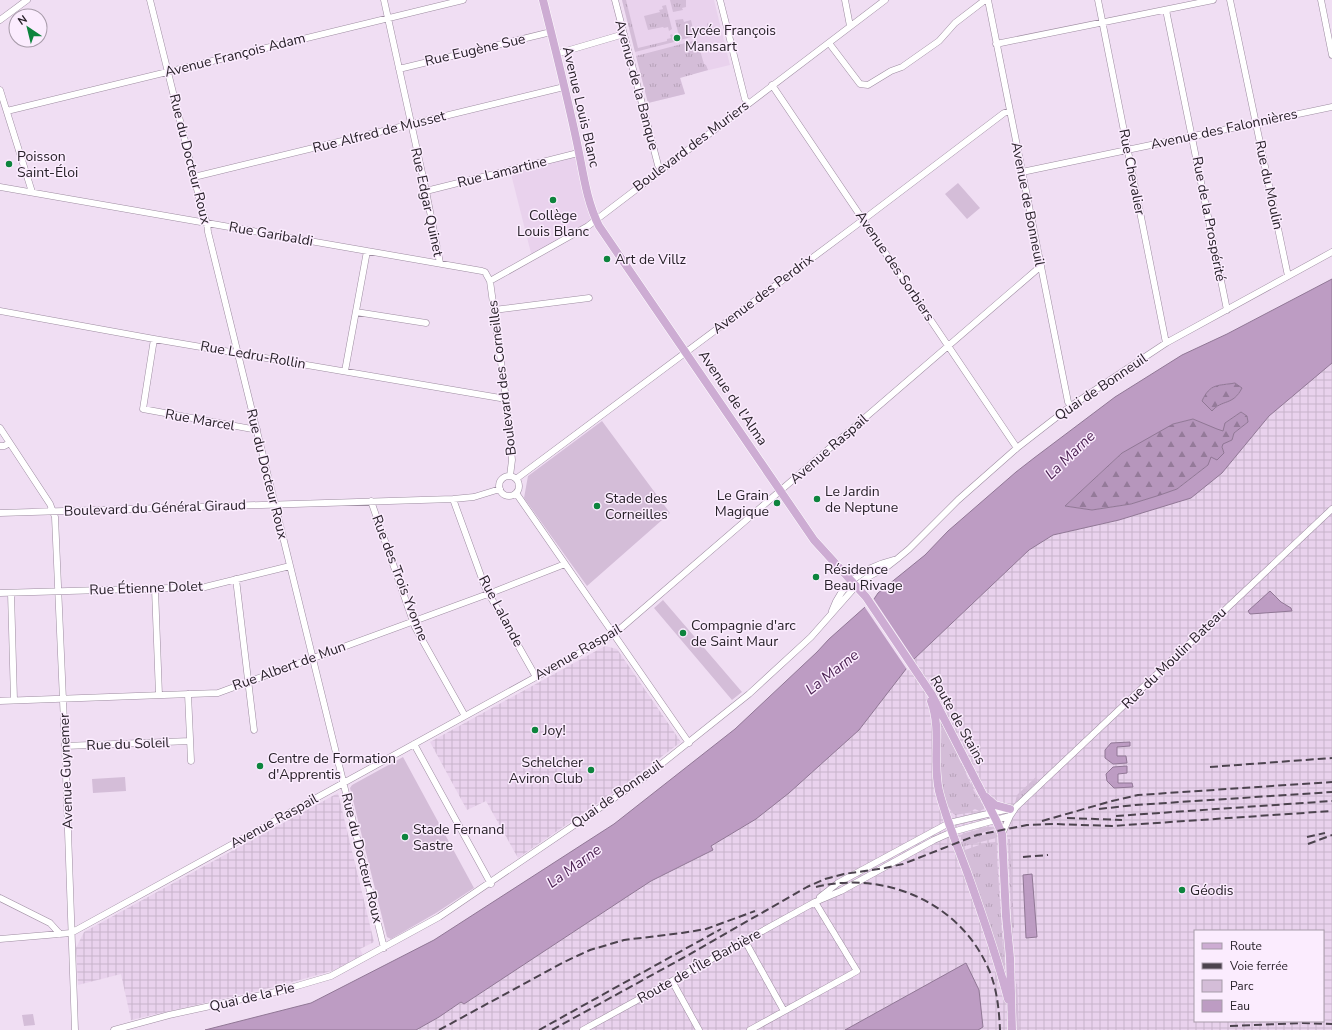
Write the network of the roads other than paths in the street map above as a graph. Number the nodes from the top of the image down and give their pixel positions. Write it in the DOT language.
graph roads {
  1 [pos="26,0"];
  2 [pos="150,0"];
  3 [pos="384,0"];
  4 [pos="463,0"];
  5 [pos="543,0"];
  6 [pos="615,0"];
  7 [pos="720,0"];
  8 [pos="845,0"];
  9 [pos="885,0"];
  10 [pos="987,0"];
  11 [pos="1098,0"];
  12 [pos="1213,0"];
  13 [pos="1230,0"];
  14 [pos="1321,0"];
  15 [pos="1166,10"];
  16 [pos="388,18"];
  17 [pos="0,20"];
  18 [pos="1102,23"];
  19 [pos="850,26"];
  20 [pos="551,32"];
  21 [pos="624,34"];
  22 [pos="829,43"];
  23 [pos="996,44"];
  24 [pos="556,54"];
  25 [pos="1332,55"];
  26 [pos="399,69"];
  27 [pos="168,72"];
  28 [pos="772,85"];
  29 [pos="564,87"];
  30 [pos="0,90"];
  31 [pos="748,103"];
  32 [pos="1332,107"];
  33 [pos="7,111"];
  34 [pos="1010,111"];
  35 [pos="1256,123"];
  36 [pos="411,124"];
  37 [pos="1192,136"];
  38 [pos="1128,149"];
  39 [pos="578,153"];
  40 [pos="661,170"];
  41 [pos="1022,172"];
  42 [pos="194,177"];
  43 [pos="0,187"];
  44 [pos="426,191"];
  45 [pos="32,192"];
  46 [pos="595,220"];
  47 [pos="863,220"];
  48 [pos="207,223"];
  49 [pos="367,251"];
  50 [pos="1332,252"];
  51 [pos="440,263"];
  52 [pos="1041,266"];
  53 [pos="1288,276"];
  54 [pos="490,280"];
  55 [pos="589,298"];
  56 [pos="0,310"];
  57 [pos="494,310"];
  58 [pos="1227,310"];
  59 [pos="356,312"];
  60 [pos="426,323"];
  61 [pos="154,339"];
  62 [pos="1166,343"];
  63 [pos="949,346"];
  64 [pos="686,352"];
  65 [pos="238,353"];
  66 [pos="345,372"];
  67 [pos="506,399"];
  68 [pos="1071,406"];
  69 [pos="0,428"];
  70 [pos="257,430"];
  71 [pos="10,443"];
  72 [pos="0,446"];
  73 [pos="1017,448"];
  74 [pos="513,477"];
  75 [pos="500,489"];
  76 [pos="780,491"];
  77 [pos="516,493"];
  78 [pos="453,499"];
  79 [pos="370,501"];
  80 [pos="274,504"];
  81 [pos="1332,508"];
  82 [pos="53,512"];
  83 [pos="0,513"];
  84 [pos="565,564"];
  85 [pos="290,566"];
  86 [pos="236,579"];
  87 [pos="854,584"];
  88 [pos="155,588"];
  89 [pos="58,592"];
  90 [pos="11,593"];
  91 [pos="489,593"];
  92 [pos="0,594"];
  93 [pos="414,621"];
  94 [pos="614,634"];
  95 [pos="312,658"];
  96 [pos="916,672"];
  97 [pos="536,677"];
  98 [pos="248,682"];
  99 [pos="188,694"];
  100 [pos="158,695"];
  101 [pos="63,698"];
  102 [pos="14,700"];
  103 [pos="0,701"];
  104 [pos="465,716"];
  105 [pos="254,730"];
  106 [pos="190,741"];
  107 [pos="689,743"];
  108 [pos="414,744"];
  109 [pos="65,746"];
  110 [pos="191,761"];
  111 [pos="343,783"];
  112 [pos="983,793"];
  113 [pos="1012,811"];
  114 [pos="994,816"];
  115 [pos="949,823"];
  116 [pos="952,832"];
  117 [pos="1002,834"];
  118 [pos="490,883"];
  119 [pos="0,898"];
  120 [pos="815,902"];
  121 [pos="71,933"];
  122 [pos="60,934"];
  123 [pos="0,940"];
  124 [pos="745,941"];
  125 [pos="384,948"];
  126 [pos="672,981"];
  127 [pos="784,1011"];
  128 [pos="1011,1012"];
  129 [pos="595,1023"];
  130 [pos="75,1030"];
  131 [pos="114,1030"];
  132 [pos="583,1030"];
  133 [pos="598,1030"];
  134 [pos="699,1030"];
  135 [pos="750,1030"];
  136 [pos="1012,1030"];
  1 -- 17 [label="street"];
  2 -- 27 [label="street, Rue du Docteur Roux"];
  3 -- 16 [label="street, Rue Edgar Quinet"];
  4 -- 16 [label="street, Avenue François Adam"];
  5 -- 20 [label="main road, Avenue Louis Blanc"];
  6 -- 21 [label="street, Avenue de la Banque"];
  7 -- 31 [label="street"];
  8 -- 19 [label="street"];
  9 -- 19 [label="street, Boulevard des Muriers"];
  10 -- 22 [label="street"];
  10 -- 23 [label="street, Avenue de Bonneuil"];
  11 -- 18 [label="street, Rue Chevalier"];
  12 -- 15 [label="street"];
  13 -- 35 [label="street, Rue du Moulin"];
  14 -- 25 [label="street"];
  15 -- 18 [label="street"];
  15 -- 37 [label="street, Rue de la Prospérité"];
  16 -- 26 [label="street, Rue Edgar Quinet"];
  16 -- 27 [label="street, Avenue François Adam"];
  18 -- 23 [label="street"];
  18 -- 38 [label="street, Rue Chevalier"];
  19 -- 22 [label="street, Boulevard des Muriers"];
  20 -- 24 [label="main road, Avenue Louis Blanc"];
  20 -- 26 [label="street, Rue Eugène Sue"];
  21 -- 24 [label="street"];
  21 -- 40 [label="street, Avenue de la Banque"];
  22 -- 28 [label="street, Boulevard des Muriers"];
  23 -- 34 [label="street, Avenue de Bonneuil"];
  24 -- 29 [label="main road, Avenue Louis Blanc"];
  26 -- 36 [label="street, Rue Edgar Quinet"];
  27 -- 33 [label="street, Avenue François Adam"];
  27 -- 42 [label="street, Rue du Docteur Roux"];
  28 -- 31 [label="street, Boulevard des Muriers"];
  28 -- 47 [label="street, Avenue des Sorbiers"];
  29 -- 36 [label="street, Rue Alfred de Musset"];
  29 -- 39 [label="main road, Avenue Louis Blanc"];
  30 -- 33 [label="street"];
  31 -- 40 [label="street, Boulevard des Muriers"];
  32 -- 35 [label="street, Avenue des Falonnières"];
  33 -- 45 [label="street"];
  34 -- 41 [label="street, Avenue de Bonneuil"];
  34 -- 47 [label="street, Avenue des Perdrix"];
  35 -- 37 [label="street, Avenue des Falonnières"];
  35 -- 53 [label="street, Rue du Moulin"];
  36 -- 42 [label="street, Rue Alfred de Musset"];
  36 -- 44 [label="street, Rue Edgar Quinet"];
  37 -- 38 [label="street, Avenue des Falonnières"];
  37 -- 58 [label="street, Rue de la Prospérité"];
  38 -- 41 [label="street, Avenue des Falonnières"];
  38 -- 62 [label="street, Rue Chevalier"];
  39 -- 44 [label="street, Rue Lamartine"];
  39 -- 46 [label="main road, Avenue Louis Blanc"];
  40 -- 46 [label="street, Boulevard des Muriers"];
  41 -- 52 [label="street, Avenue de Bonneuil"];
  42 -- 48 [label="street, Rue du Docteur Roux"];
  43 -- 45 [label="street, Rue Garibaldi"];
  44 -- 51 [label="street, Rue Edgar Quinet"];
  45 -- 48 [label="street, Rue Garibaldi"];
  46 -- 54 [label="street, Boulevard des Muriers"];
  46 -- 64 [label="main road, Avenue de l'Alma"];
  47 -- 63 [label="street, Avenue des Sorbiers"];
  47 -- 64 [label="street, Avenue des Perdrix"];
  48 -- 49 [label="street, Rue Garibaldi"];
  48 -- 65 [label="street, Rue du Docteur Roux"];
  49 -- 51 [label="street, Rue Garibaldi"];
  49 -- 59 [label="street"];
  50 -- 53 [label="street, Quai de Bonneuil"];
  51 -- 54 [label="street, Rue Garibaldi"];
  52 -- 63 [label="street, Avenue Raspail"];
  52 -- 68 [label="street, Avenue de Bonneuil"];
  53 -- 58 [label="street, Quai de Bonneuil"];
  54 -- 57 [label="street, Boulevard des Corneilles"];
  55 -- 57 [label="street"];
  56 -- 61 [label="street, Rue Ledru-Rollin"];
  57 -- 67 [label="street, Boulevard des Corneilles"];
  58 -- 62 [label="street, Quai de Bonneuil"];
  59 -- 60 [label="street"];
  59 -- 66 [label="street"];
  61 -- 65 [label="street, Rue Ledru-Rollin"];
  61 -- 70 [label="street, Rue Marcel"];
  62 -- 68 [label="street, Quai de Bonneuil"];
  63 -- 73 [label="street, Avenue des Sorbiers"];
  63 -- 76 [label="street, Avenue Raspail"];
  64 -- 74 [label="street, Avenue des Perdrix"];
  64 -- 76 [label="main road, Avenue de l'Alma"];
  65 -- 66 [label="street, Rue Ledru-Rollin"];
  65 -- 70 [label="street, Rue du Docteur Roux"];
  66 -- 67 [label="street, Rue Ledru-Rollin"];
  67 -- 74 [label="street, Boulevard des Corneilles"];
  68 -- 73 [label="street, Quai de Bonneuil"];
  69 -- 71 [label="street"];
  70 -- 80 [label="street, Rue du Docteur Roux"];
  71 -- 72 [label="street"];
  71 -- 82 [label="street"];
  73 -- 87 [label="street, Quai de Bonneuil"];
  74 -- 75 [label="street"];
  74 -- 77 [label="street"];
  75 -- 77 [label="street"];
  75 -- 78 [label="street, Boulevard du Général Giraud"];
  76 -- 87 [label="main road, Avenue de l'Alma"];
  76 -- 94 [label="street, Avenue Raspail"];
  77 -- 84 [label="street"];
  78 -- 79 [label="street, Boulevard du Général Giraud"];
  78 -- 91 [label="street, Rue Lalande"];
  79 -- 80 [label="street, Boulevard du Général Giraud"];
  79 -- 93 [label="street, Rue des Trois Yvonne"];
  80 -- 82 [label="street, Boulevard du Général Giraud"];
  80 -- 85 [label="street, Rue du Docteur Roux"];
  81 -- 113 [label="street, Rue du Moulin Bateau"];
  82 -- 83 [label="street, Boulevard du Général Giraud"];
  82 -- 89 [label="street, Avenue Guynemer"];
  84 -- 91 [label="street, Rue Albert de Mun"];
  84 -- 94 [label="street"];
  85 -- 86 [label="street, Rue Étienne Dolet"];
  85 -- 95 [label="street, Rue du Docteur Roux"];
  86 -- 88 [label="street, Rue Étienne Dolet"];
  86 -- 98 [label="street"];
  87 -- 96 [label="main road, Avenue de l'Alma"];
  87 -- 107 [label="street, Quai de Bonneuil"];
  88 -- 89 [label="street, Rue Étienne Dolet"];
  88 -- 100 [label="street"];
  89 -- 90 [label="street, Rue Étienne Dolet"];
  89 -- 101 [label="street, Avenue Guynemer"];
  90 -- 92 [label="street, Rue Étienne Dolet"];
  90 -- 102 [label="street"];
  91 -- 93 [label="street, Rue Albert de Mun"];
  91 -- 97 [label="street, Rue Lalande"];
  93 -- 95 [label="street, Rue Albert de Mun"];
  93 -- 104 [label="street, Rue des Trois Yvonne"];
  94 -- 97 [label="street, Avenue Raspail"];
  94 -- 107 [label="street"];
  95 -- 98 [label="street, Rue Albert de Mun"];
  95 -- 111 [label="street, Rue du Docteur Roux"];
  96 -- 112 [label="main road, Route de Stains"];
  96 -- 115 [label="main road, Route de Stains"];
  97 -- 104 [label="street, Avenue Raspail"];
  98 -- 99 [label="street, Rue Albert de Mun"];
  98 -- 105 [label="street"];
  99 -- 100 [label="street, Rue Albert de Mun"];
  99 -- 106 [label="street"];
  100 -- 101 [label="street, Rue Albert de Mun"];
  101 -- 102 [label="street, Rue Albert de Mun"];
  101 -- 109 [label="street, Avenue Guynemer"];
  102 -- 103 [label="street, Rue Albert de Mun"];
  104 -- 108 [label="street, Avenue Raspail"];
  106 -- 109 [label="street, Rue du Soleil"];
  106 -- 110 [label="street"];
  107 -- 118 [label="street, Quai de Bonneuil"];
  108 -- 111 [label="street, Avenue Raspail"];
  108 -- 118 [label="street"];
  109 -- 121 [label="street, Avenue Guynemer"];
  111 -- 121 [label="street, Avenue Raspail"];
  111 -- 125 [label="street, Rue du Docteur Roux"];
  112 -- 113 [label="main road"];
  112 -- 114 [label="main road, Route de Stains"];
  113 -- 114 [label="street, Route de l'Île Barbière"];
  113 -- 117 [label="street"];
  114 -- 115 [label="street, Route de l'Île Barbière"];
  114 -- 116 [label="street, Route de l'Île Barbière"];
  114 -- 117 [label="main road, Route de Stains"];
  115 -- 116 [label="main road, Route de Stains"];
  115 -- 120 [label="street, Route de l'Île Barbière"];
  116 -- 120 [label="street, Route de l'Île Barbière"];
  116 -- 128 [label="main road, Route de Stains"];
  117 -- 128 [label="main road, Route de Stains"];
  118 -- 125 [label="street, Quai de Bonneuil"];
  119 -- 122 [label="street"];
  120 -- 124 [label="street, Route de l'Île Barbière"];
  120 -- 127 [label="street"];
  121 -- 122 [label="street"];
  121 -- 130 [label="street, Avenue Guynemer"];
  122 -- 123 [label="street"];
  124 -- 126 [label="street, Route de l'Île Barbière"];
  124 -- 127 [label="street"];
  125 -- 131 [label="street, Quai de la Pie"];
  126 -- 129 [label="street, Route de l'Île Barbière"];
  126 -- 134 [label="street"];
  127 -- 135 [label="street"];
  128 -- 136 [label="main road, Route de Stains"];
  129 -- 132 [label="street, Route de l'Île Barbière"];
  129 -- 133 [label="street"];
}
